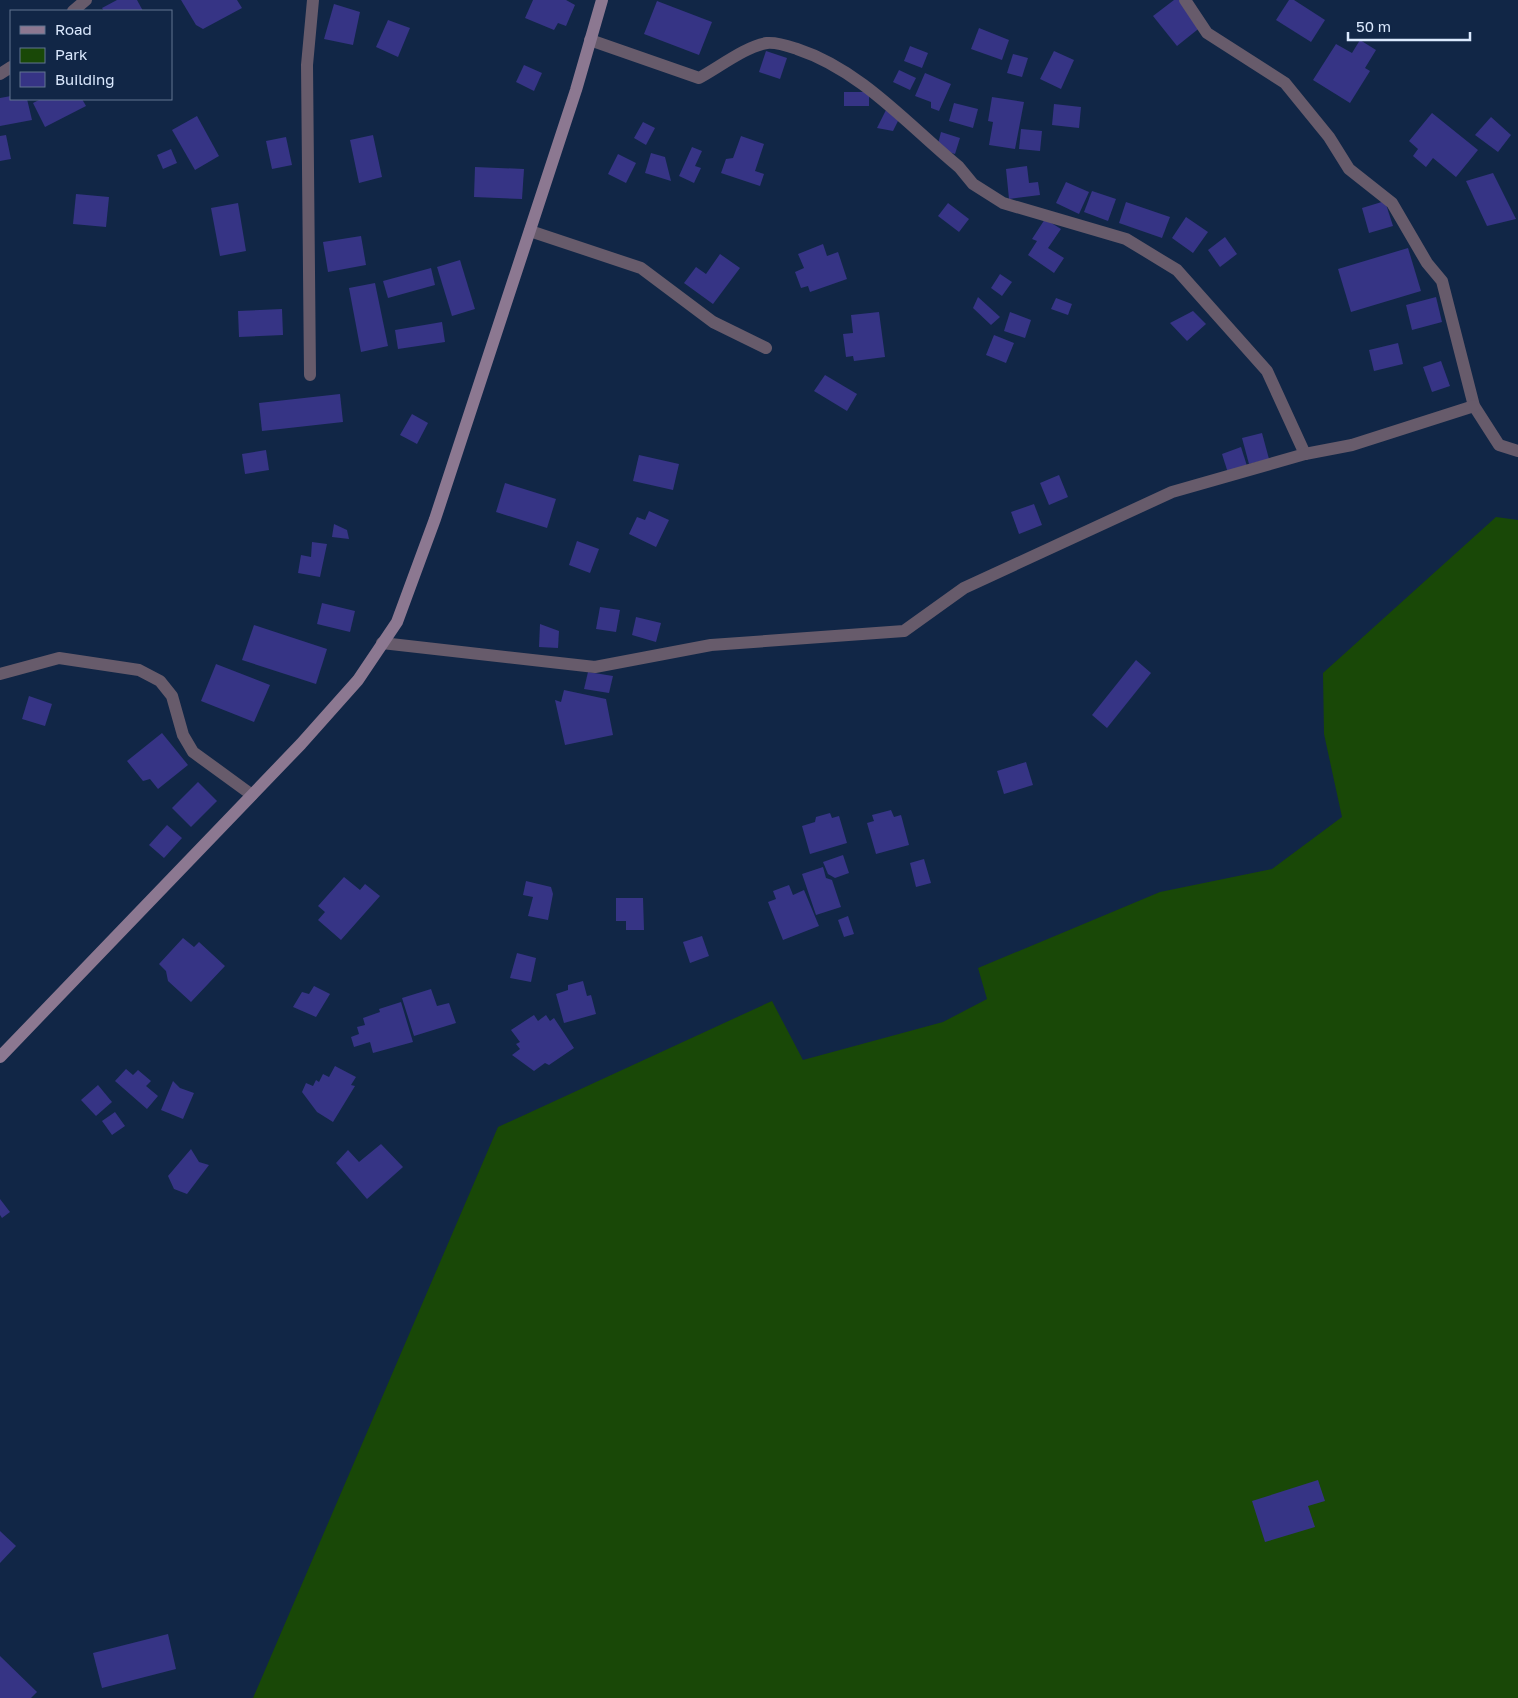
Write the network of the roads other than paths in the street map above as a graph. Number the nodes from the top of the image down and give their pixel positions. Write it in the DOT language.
graph roads {
  1 [pos="86,0"];
  2 [pos="313,0"];
  3 [pos="602,0"];
  4 [pos="1185,0"];
  5 [pos="74,10"];
  6 [pos="590,40"];
  7 [pos="530,231"];
  8 [pos="766,348"];
  9 [pos="310,375"];
  10 [pos="1474,406"];
  11 [pos="1518,451"];
  12 [pos="1305,454"];
  13 [pos="382,643"];
  14 [pos="0,674"];
  15 [pos="252,795"];
  16 [pos="0,1057"];
  1 -- 5 [label="street"];
  2 -- 9 [label="street"];
  3 -- 6 [label="street"];
  4 -- 10 [label="street"];
  6 -- 7 [label="street"];
  6 -- 12 [label="street"];
  7 -- 8 [label="street"];
  7 -- 13 [label="street"];
  10 -- 11 [label="street"];
  10 -- 12 [label="street"];
  12 -- 13 [label="street"];
  13 -- 15 [label="street"];
  14 -- 15 [label="street"];
  15 -- 16 [label="street"];
}
